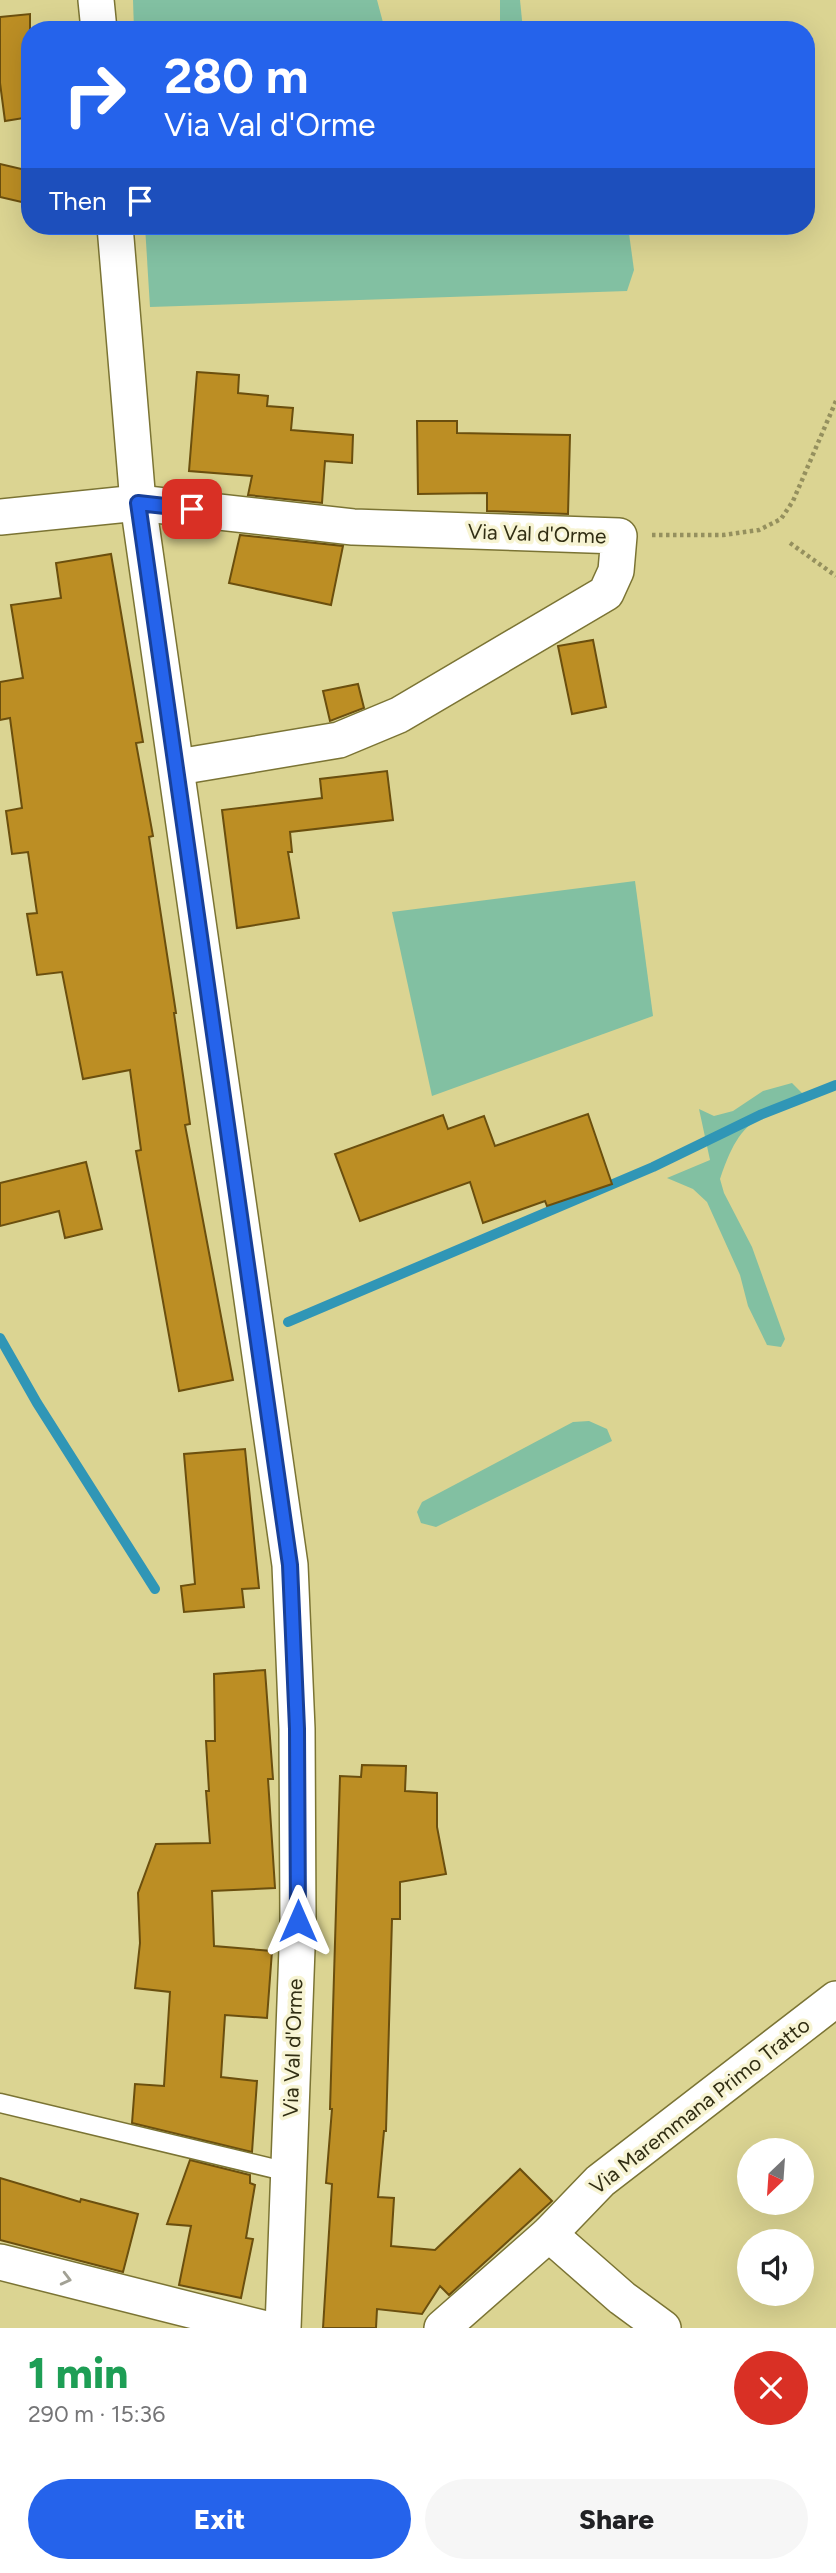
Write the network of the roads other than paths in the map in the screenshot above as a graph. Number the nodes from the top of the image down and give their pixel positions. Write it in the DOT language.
graph roads {
  1 [pos="96,0"];
  2 [pos="98,21"];
  3 [pos="116,235"];
  4 [pos="138,503"];
  5 [pos="0,517"];
  6 [pos="178,767"];
  7 [pos="836,1999"];
  8 [pos="0,2103"];
  9 [pos="288,2172"];
  10 [pos="549,2234"];
  11 [pos="0,2262"];
  12 [pos="262,2328"];
  13 [pos="283,2328"];
  14 [pos="442,2328"];
  15 [pos="663,2328"];
  1 -- 2 [label="street"];
  3 -- 4 [label="street, Via Val d'Orme"];
  4 -- 5 [label="street"];
  4 -- 6 [label="street, Via Val d'Orme"];
  4 -- 6 [label="street, Via Val d'Orme"];
  6 -- 9 [label="street, Via Val d'Orme"];
  7 -- 10 [label="street, Via Maremmana Primo Tratto"];
  8 -- 9 [label="lane"];
  9 -- 13 [label="street, Via Val d'Orme"];
  10 -- 14 [label="street, Via Maremmana Primo Tratto"];
  10 -- 15 [label="street"];
  11 -- 12 [label="street, one-way"];
}
